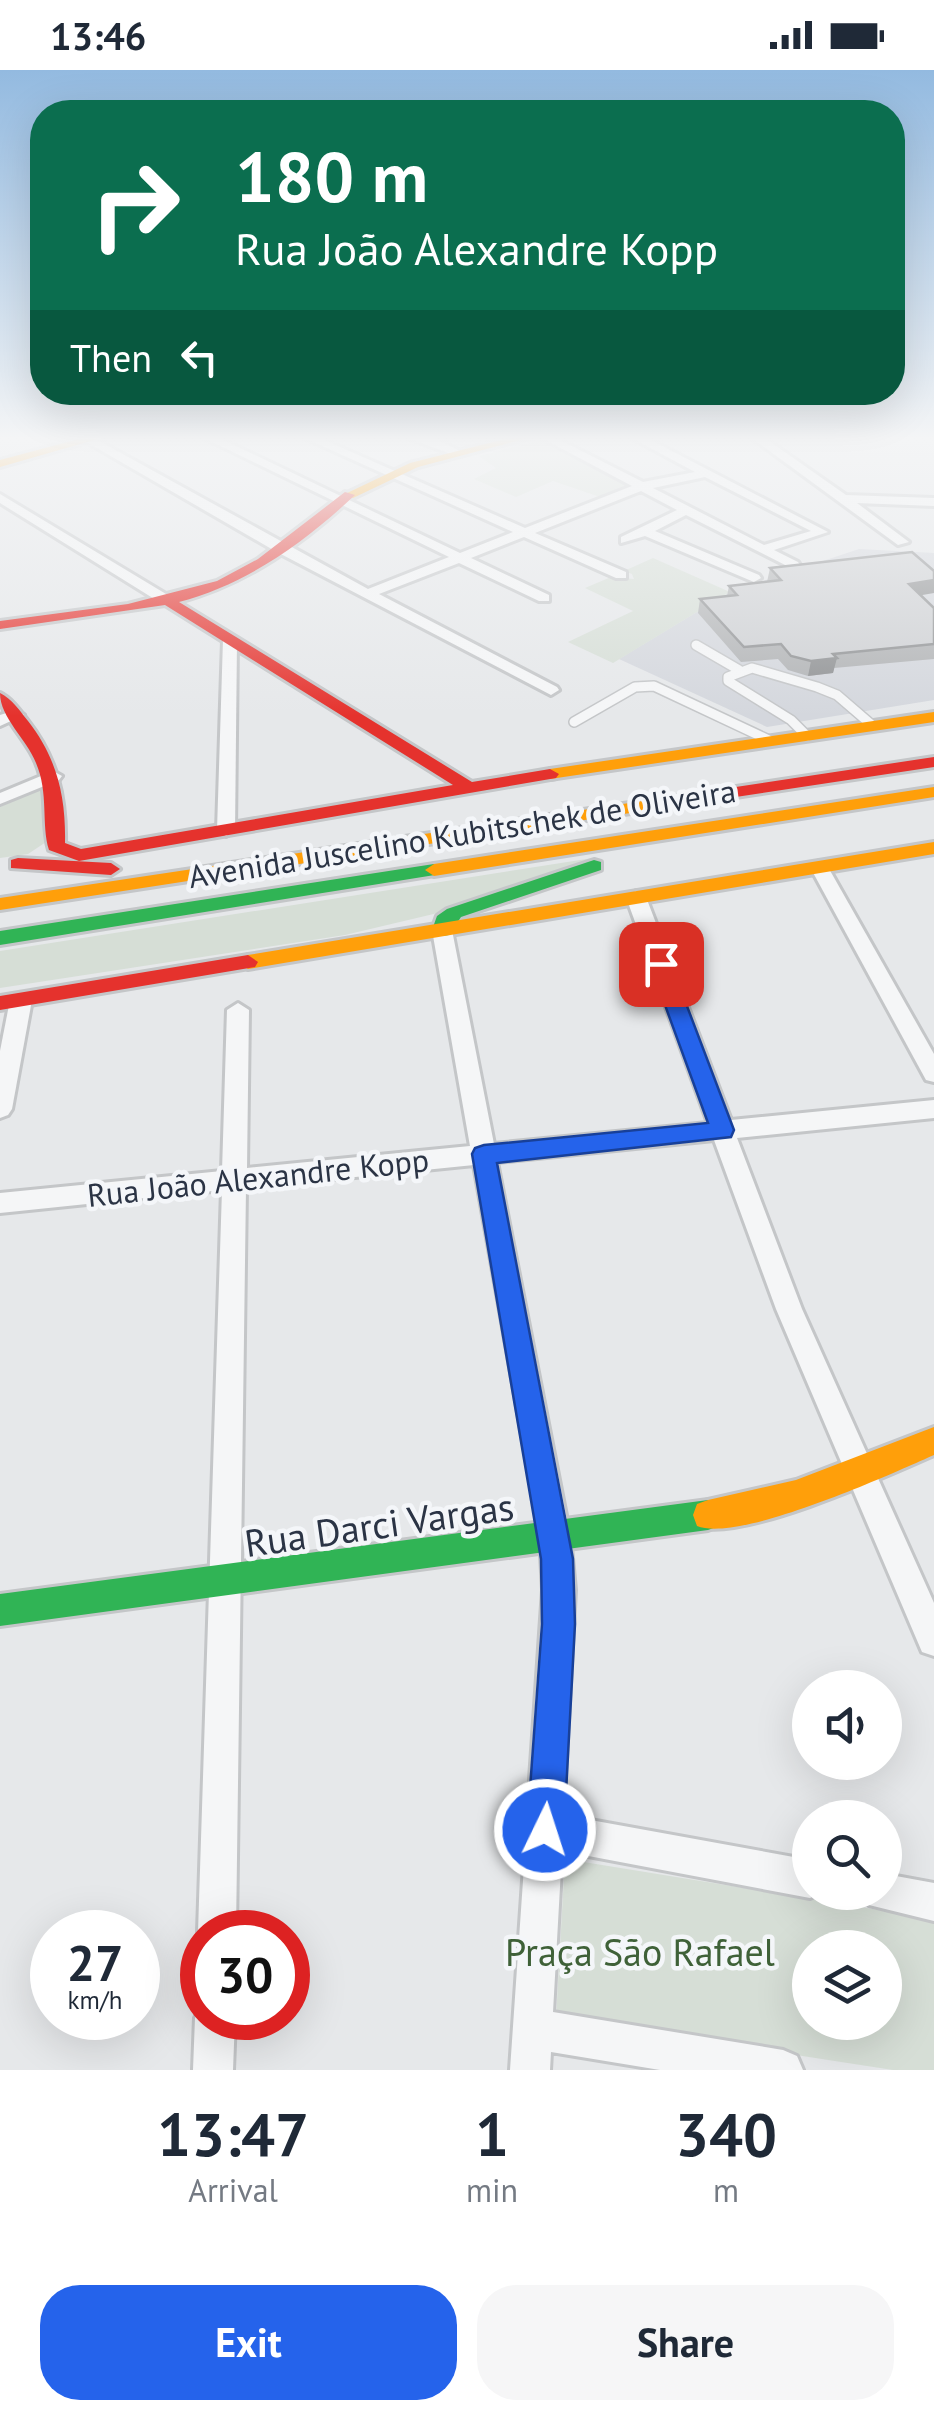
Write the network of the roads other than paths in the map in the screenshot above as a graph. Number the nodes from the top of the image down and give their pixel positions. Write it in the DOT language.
graph roads {
  1 [pos="51,529"];
  2 [pos="248,529"];
  3 [pos="304,529"];
  4 [pos="401,529"];
  5 [pos="518,529"];
  6 [pos="531,529"];
  7 [pos="648,529"];
  8 [pos="727,529"];
  9 [pos="817,529"];
  10 [pos="885,529"];
  11 [pos="645,531"];
  12 [pos="524,532"];
  13 [pos="626,540"];
  14 [pos="903,542"];
  15 [pos="280,548"];
  16 [pos="763,548"];
  17 [pos="460,558"];
  18 [pos="793,564"];
  19 [pos="620,576"];
  20 [pos="754,578"];
  21 [pos="367,594"];
  22 [pos="161,597"];
  23 [pos="544,598"];
  24 [pos="0,625"];
  25 [pos="230,640"];
  26 [pos="696,646"];
  27 [pos="739,670"];
  28 [pos="551,690"];
  29 [pos="5,711"];
  30 [pos="934,717"];
  31 [pos="574,722"];
  32 [pos="872,726"];
  33 [pos="807,736"];
  34 [pos="771,741"];
  35 [pos="934,762"];
  36 [pos="53,776"];
  37 [pos="466,786"];
  38 [pos="934,792"];
  39 [pos="0,799"];
  40 [pos="823,810"];
  41 [pos="226,831"];
  42 [pos="933,850"];
  43 [pos="9,864"];
  44 [pos="819,867"];
  45 [pos="237,868"];
  46 [pos="636,898"];
  47 [pos="0,904"];
  48 [pos="442,930"];
  49 [pos="0,938"];
  50 [pos="11,1002"];
  51 [pos="238,1010"];
  52 [pos="934,1074"];
  53 [pos="0,1109"];
  54 [pos="934,1109"];
  55 [pos="722,1130"];
  56 [pos="484,1154"];
  57 [pos="235,1180"];
  58 [pos="0,1203"];
  59 [pos="934,1440"];
  60 [pos="861,1475"];
  61 [pos="554,1536"];
  62 [pos="227,1579"];
  63 [pos="0,1610"];
  64 [pos="934,1640"];
  65 [pos="545,1830"];
  66 [pos="792,1876"];
  67 [pos="902,1896"];
  68 [pos="934,1902"];
  69 [pos="218,1910"];
  70 [pos="533,2029"];
  71 [pos="214,2040"];
  72 [pos="213,2070"];
  73 [pos="530,2070"];
  74 [pos="784,2070"];
  1 -- 22 [label="street"];
  2 -- 15 [label="street"];
  3 -- 15 [label="main road"];
  4 -- 17 [label="street"];
  5 -- 12 [label="street"];
  6 -- 12 [label="street"];
  7 -- 11 [label="street"];
  8 -- 16 [label="street"];
  9 -- 16 [label="street"];
  10 -- 14 [label="street"];
  11 -- 13 [label="street"];
  11 -- 20 [label="street"];
  12 -- 17 [label="street"];
  12 -- 19 [label="street"];
  15 -- 21 [label="street"];
  15 -- 22 [label="main road"];
  16 -- 18 [label="street"];
  17 -- 21 [label="street"];
  17 -- 23 [label="street"];
  21 -- 28 [label="street"];
  22 -- 24 [label="main road"];
  22 -- 25 [label="main road"];
  25 -- 37 [label="main road"];
  25 -- 41 [label="street"];
  26 -- 27 [label="lane"];
  27 -- 32 [label="lane"];
  27 -- 33 [label="lane"];
  29 -- 36 [label="main road"];
  30 -- 32 [label="main road"];
  31 -- 34 [label="lane"];
  32 -- 33 [label="main road"];
  33 -- 34 [label="main road"];
  34 -- 37 [label="main road"];
  35 -- 45 [label="main road, Avenida Juscelino Kubitschek de Oliveira"];
  36 -- 39 [label="street"];
  36 -- 41 [label="main road"];
  37 -- 41 [label="main road"];
  38 -- 40 [label="main road, Avenida Juscelino Kubitschek de Oliveira"];
  40 -- 48 [label="main road"];
  40 -- 49 [label="main road, Avenida Juscelino Kubitschek de Oliveira"];
  42 -- 44 [label="main road"];
  43 -- 45 [label="main road"];
  44 -- 46 [label="main road"];
  44 -- 52 [label="street"];
  45 -- 47 [label="main road, Avenida Juscelino Kubitschek de Oliveira"];
  46 -- 48 [label="main road"];
  46 -- 55 [label="street"];
  48 -- 50 [label="main road"];
  48 -- 56 [label="street"];
  50 -- 53 [label="street"];
  51 -- 57 [label="street"];
  54 -- 55 [label="street, Rua João Alexandre Kopp"];
  55 -- 56 [label="street, Rua João Alexandre Kopp"];
  55 -- 60 [label="street"];
  56 -- 57 [label="street, Rua João Alexandre Kopp"];
  56 -- 61 [label="street"];
  57 -- 58 [label="street, Rua João Alexandre Kopp"];
  57 -- 62 [label="street"];
  59 -- 60 [label="main road, Rua Darci Vargas"];
  60 -- 61 [label="main road, Rua Darci Vargas"];
  60 -- 64 [label="street"];
  61 -- 62 [label="main road, Rua Darci Vargas"];
  61 -- 65 [label="street"];
  62 -- 63 [label="main road, Rua Darci Vargas"];
  62 -- 69 [label="street"];
  65 -- 66 [label="street"];
  65 -- 70 [label="street"];
  67 -- 68 [label="street"];
  70 -- 73 [label="street"];
  70 -- 74 [label="street"];
  71 -- 72 [label="street"];
}
